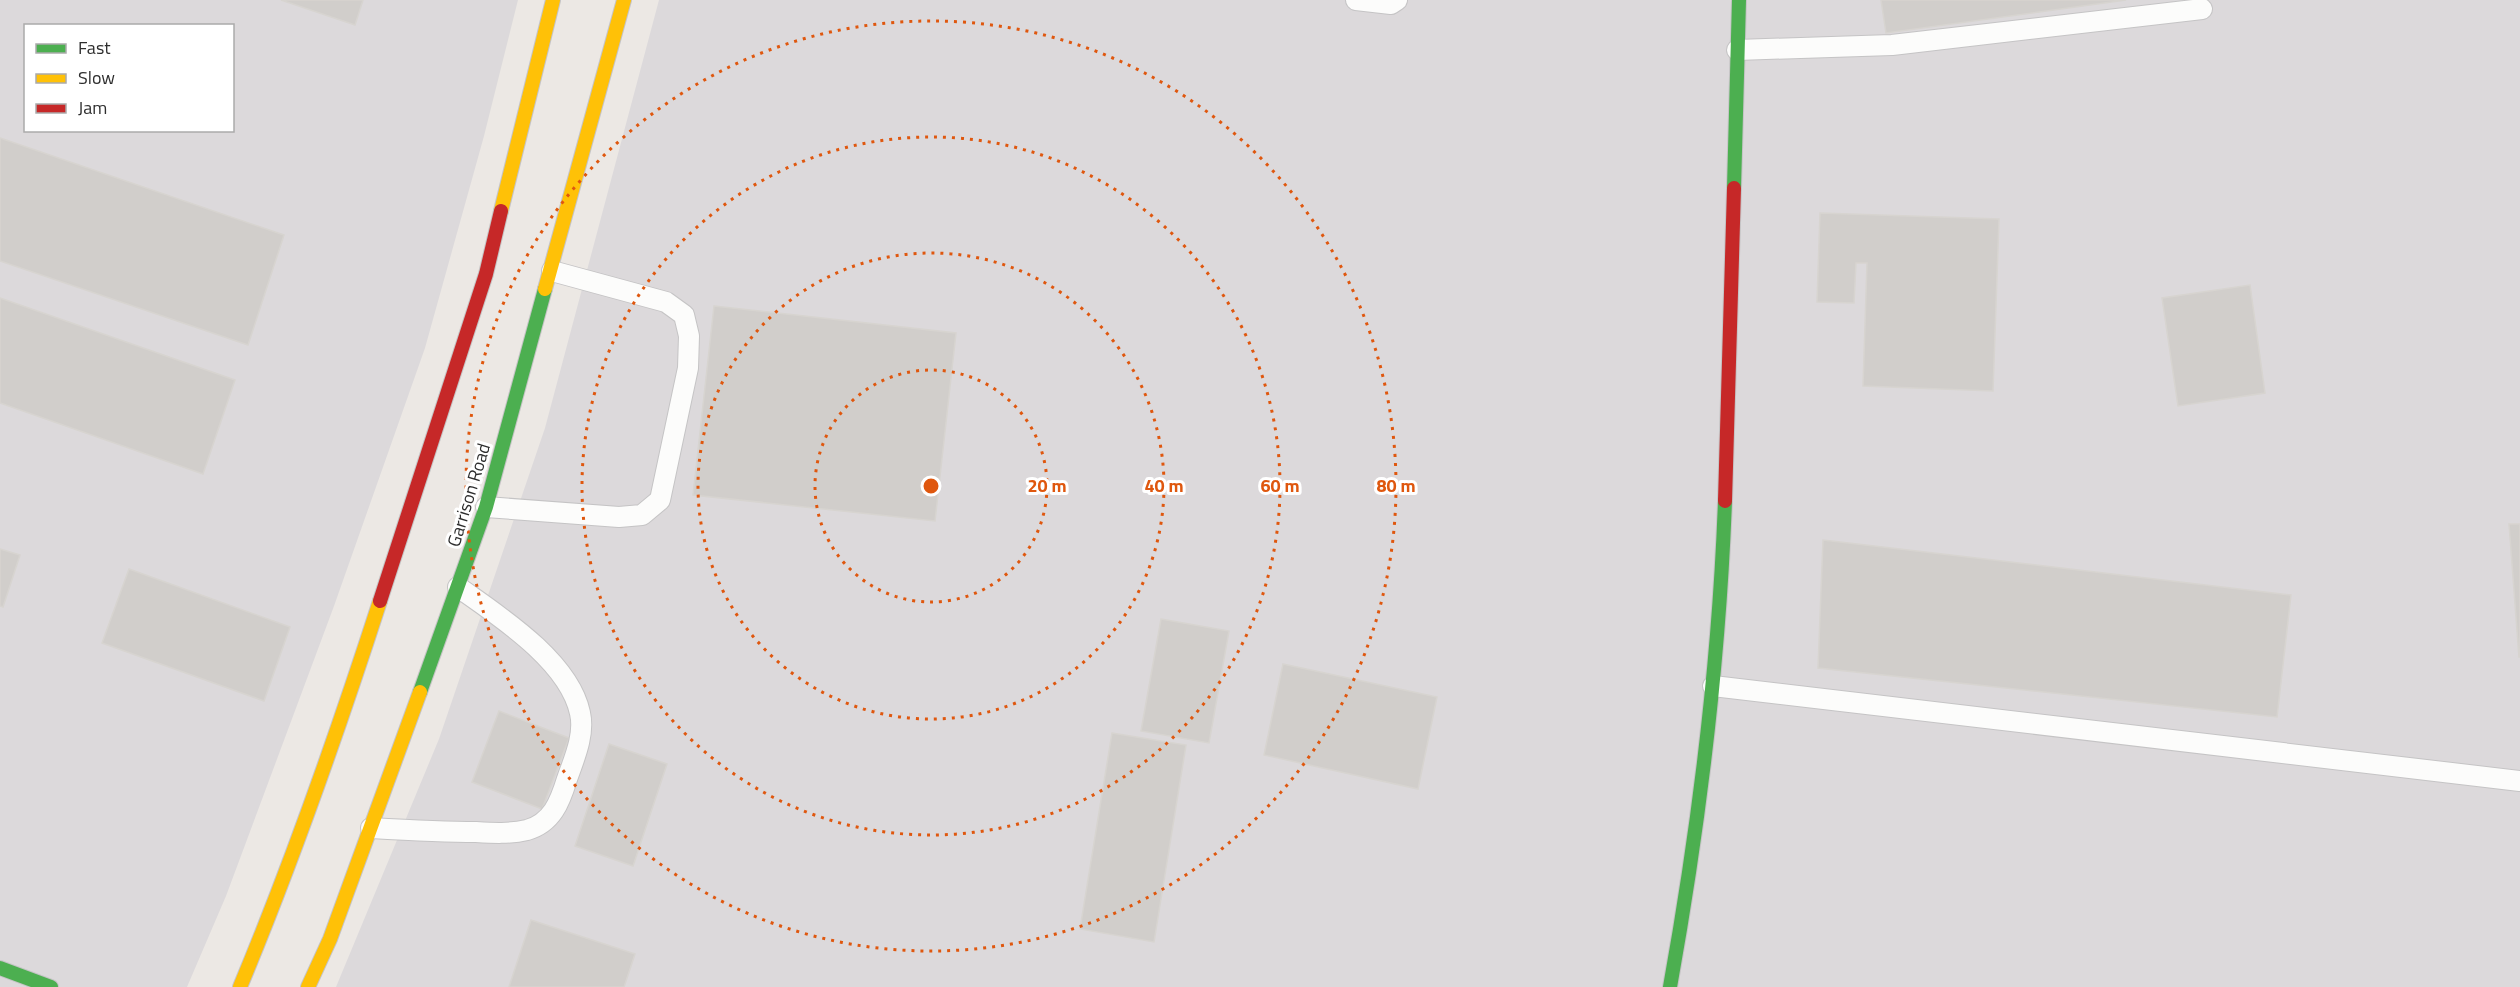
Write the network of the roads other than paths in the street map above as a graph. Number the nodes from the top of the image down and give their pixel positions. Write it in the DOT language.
graph roads {
  1 [pos="553,0"];
  2 [pos="624,0"];
  3 [pos="1356,0"];
  4 [pos="1396,0"];
  5 [pos="1740,0"];
  6 [pos="2202,9"];
  7 [pos="1737,50"];
  8 [pos="552,271"];
  9 [pos="486,507"];
  10 [pos="458,587"];
  11 [pos="1713,686"];
  12 [pos="2520,781"];
  13 [pos="371,828"];
  14 [pos="0,968"];
  15 [pos="51,987"];
  16 [pos="240,987"];
  17 [pos="308,987"];
  18 [pos="1670,987"];
  1 -- 16 [label="main road"];
  2 -- 8 [label="main road, Garrison Road"];
  3 -- 4 [label="lane"];
  5 -- 7 [label="main road"];
  6 -- 7 [label="lane"];
  7 -- 11 [label="main road"];
  8 -- 9 [label="main road, Garrison Road"];
  8 -- 9 [label="lane"];
  9 -- 10 [label="main road, Garrison Road"];
  10 -- 13 [label="main road, Garrison Road"];
  10 -- 13 [label="lane"];
  11 -- 12 [label="lane"];
  11 -- 18 [label="main road"];
  13 -- 17 [label="main road, Garrison Road"];
  14 -- 15 [label="main road"];
}
